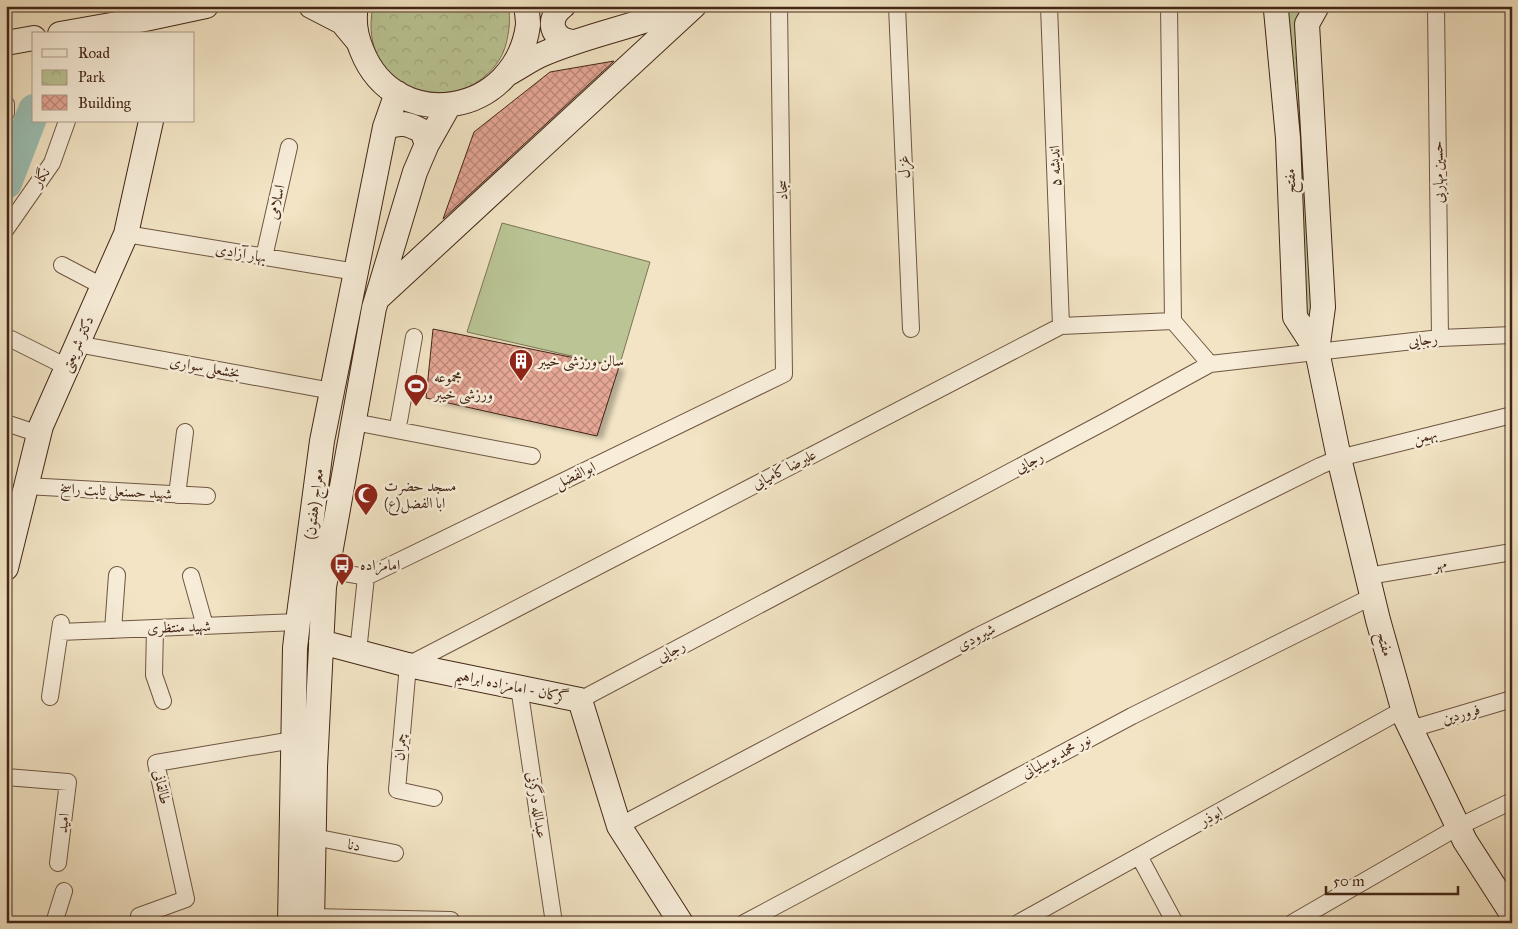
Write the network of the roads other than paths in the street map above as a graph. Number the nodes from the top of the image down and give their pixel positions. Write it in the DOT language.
graph roads {
  1 [pos="206,6"];
  2 [pos="356,6"];
  3 [pos="526,6"];
  4 [pos="563,6"];
  5 [pos="685,6"];
  6 [pos="694,6"];
  7 [pos="779,6"];
  8 [pos="897,6"];
  9 [pos="1049,6"];
  10 [pos="1169,6"];
  11 [pos="1274,6"];
  12 [pos="1316,6"];
  13 [pos="1436,6"];
  14 [pos="320,7"];
  15 [pos="102,30"];
  16 [pos="81,32"];
  17 [pos="32,38"];
  18 [pos="357,40"];
  19 [pos="572,42"];
  20 [pos="6,43"];
  21 [pos="508,74"];
  22 [pos="397,93"];
  23 [pos="6,104"];
  24 [pos="449,105"];
  25 [pos="6,113"];
  26 [pos="66,122"];
  27 [pos="151,122"];
  28 [pos="385,128"];
  29 [pos="427,144"];
  30 [pos="289,147"];
  31 [pos="6,229"];
  32 [pos="126,234"];
  33 [pos="264,257"];
  34 [pos="62,265"];
  35 [pos="356,272"];
  36 [pos="102,286"];
  37 [pos="377,299"];
  38 [pos="1173,321"];
  39 [pos="1061,326"];
  40 [pos="911,329"];
  41 [pos="1512,335"];
  42 [pos="414,337"];
  43 [pos="1440,338"];
  44 [pos="11,339"];
  45 [pos="77,344"];
  46 [pos="1316,351"];
  47 [pos="1210,364"];
  48 [pos="67,367"];
  49 [pos="784,374"];
  50 [pos="332,390"];
  51 [pos="1512,415"];
  52 [pos="400,421"];
  53 [pos="354,422"];
  54 [pos="6,423"];
  55 [pos="185,432"];
  56 [pos="39,434"];
  57 [pos="532,456"];
  58 [pos="1339,458"];
  59 [pos="177,495"];
  60 [pos="206,496"];
  61 [pos="18,499"];
  62 [pos="1512,552"];
  63 [pos="6,568"];
  64 [pos="327,570"];
  65 [pos="118,575"];
  66 [pos="191,576"];
  67 [pos="366,577"];
  68 [pos="1370,586"];
  69 [pos="298,622"];
  70 [pos="205,626"];
  71 [pos="155,628"];
  72 [pos="113,630"];
  73 [pos="321,642"];
  74 [pos="358,652"];
  75 [pos="408,665"];
  76 [pos="519,687"];
  77 [pos="50,697"];
  78 [pos="1512,699"];
  79 [pos="580,700"];
  80 [pos="163,701"];
  81 [pos="1407,719"];
  82 [pos="293,740"];
  83 [pos="6,777"];
  84 [pos="434,798"];
  85 [pos="1512,801"];
  86 [pos="619,826"];
  87 [pos="1458,827"];
  88 [pos="314,837"];
  89 [pos="394,853"];
  90 [pos="1139,856"];
  91 [pos="58,863"];
  92 [pos="64,892"];
  93 [pos="1512,914"];
  94 [pos="139,916"];
  95 [pos="312,920"];
  96 [pos="451,920"];
  97 [pos="54,923"];
  98 [pos="290,923"];
  99 [pos="554,923"];
  100 [pos="681,923"];
  101 [pos="744,923"];
  102 [pos="1018,923"];
  103 [pos="1175,923"];
  104 [pos="1292,923"];
  1 -- 15 [label="main road"];
  2 -- 18 [label="main road"];
  3 -- 21 [label="main road"];
  4 -- 19 [label="main road"];
  5 -- 19 [label="main road"];
  6 -- 37 [label="main road"];
  7 -- 49 [label="street, سجاد"];
  8 -- 40 [label="street, غزل"];
  9 -- 39 [label="street, اندیشه ۵"];
  10 -- 38 [label="street"];
  11 -- 46 [label="main road, مفتح"];
  12 -- 46 [label="main road, مفتح"];
  13 -- 43 [label="street, حسین مهاربی"];
  14 -- 18 [label="main road"];
  15 -- 16 [label="main road"];
  17 -- 20 [label="main road"];
  18 -- 22 [label="main road"];
  19 -- 21 [label="main road"];
  21 -- 24 [label="main road"];
  22 -- 24 [label="main road"];
  22 -- 28 [label="main road, معراج (هفتون)"];
  23 -- 25 [label="street"];
  24 -- 29 [label="main road, معراج (هفتون)"];
  26 -- 31 [label="street, نگار"];
  27 -- 32 [label="main road, دکتر شریعتی"];
  28 -- 29 [label="main road"];
  28 -- 35 [label="main road, معراج (هفتون)"];
  29 -- 37 [label="main road, معراج (هفتون)"];
  30 -- 33 [label="street, اسلامی"];
  32 -- 33 [label="street, بهار آزادی"];
  32 -- 36 [label="main road, دکتر شریعتی"];
  33 -- 35 [label="street, بهار آزادی"];
  34 -- 36 [label="street"];
  35 -- 50 [label="main road, معراج (هفتون)"];
  36 -- 45 [label="main road, دکتر شریعتی"];
  37 -- 53 [label="main road, معراج (هفتون)"];
  38 -- 39 [label="street, علیرضا کامیابی"];
  38 -- 47 [label="street"];
  39 -- 75 [label="street, علیرضا کامیابی"];
  41 -- 43 [label="street, رجایی"];
  42 -- 52 [label="street"];
  43 -- 46 [label="street, رجایی"];
  44 -- 48 [label="street"];
  45 -- 48 [label="main road, دکتر شریعتی"];
  45 -- 50 [label="street, بخشعلی سواری"];
  46 -- 47 [label="street, رجایی"];
  46 -- 58 [label="main road, مفتح"];
  47 -- 79 [label="street, رجایی"];
  48 -- 56 [label="main road, دکتر شریعتی"];
  49 -- 67 [label="street, ابوالفضل"];
  50 -- 69 [label="main road, معراج (هفتون)"];
  51 -- 58 [label="street, بهمن"];
  53 -- 57 [label="street"];
  53 -- 64 [label="main road, معراج (هفتون)"];
  54 -- 56 [label="street"];
  55 -- 59 [label="street"];
  56 -- 61 [label="main road, دکتر شریعتی"];
  58 -- 68 [label="main road, مفتح"];
  58 -- 86 [label="street, شیرودی"];
  59 -- 60 [label="street, شهید حسنعلی ثابت راسخ"];
  59 -- 61 [label="street, شهید حسنعلی ثابت راسخ"];
  61 -- 63 [label="main road, دکتر شریعتی"];
  62 -- 68 [label="street, مهر"];
  64 -- 67 [label="street"];
  64 -- 73 [label="main road, معراج (هفتون)"];
  65 -- 72 [label="street"];
  66 -- 70 [label="street"];
  67 -- 74 [label="street"];
  68 -- 81 [label="main road, مفتح"];
  68 -- 101 [label="street, نور محمد یوسلیانی"];
  69 -- 70 [label="street, شهید منتظری"];
  69 -- 82 [label="main road, معراج (هفتون)"];
  70 -- 71 [label="street, شهید منتظری"];
  71 -- 72 [label="street, شهید منتظری"];
  71 -- 80 [label="street"];
  72 -- 77 [label="street, شهید منتظری"];
  73 -- 74 [label="main road, گرکان - امامزاده ابراهیم"];
  73 -- 88 [label="main road, معراج (هفتون)"];
  74 -- 75 [label="main road, گرکان - امامزاده ابراهیم"];
  75 -- 76 [label="main road, گرکان - امامزاده ابراهیم"];
  75 -- 84 [label="street, چمران"];
  76 -- 79 [label="main road, گرکان - امامزاده ابراهیم"];
  76 -- 99 [label="street, عبدالله درگزنی"];
  78 -- 81 [label="street, فروردین"];
  79 -- 86 [label="main road, گرکان - امامزاده ابراهیم"];
  81 -- 87 [label="main road, مفتح"];
  81 -- 90 [label="street, ابوذر"];
  82 -- 94 [label="street, طالقانی"];
  82 -- 98 [label="main road, معراج (هفتون)"];
  83 -- 91 [label="street, امید"];
  85 -- 87 [label="street"];
  86 -- 100 [label="main road, گرکان - امامزاده ابراهیم"];
  87 -- 93 [label="main road, مفتح"];
  87 -- 104 [label="street"];
  88 -- 89 [label="street, دنا"];
  88 -- 95 [label="main road, معراج (هفتون)"];
  90 -- 102 [label="street, ابوذر"];
  90 -- 103 [label="street"];
  92 -- 97 [label="street"];
  95 -- 96 [label="street"];
}
